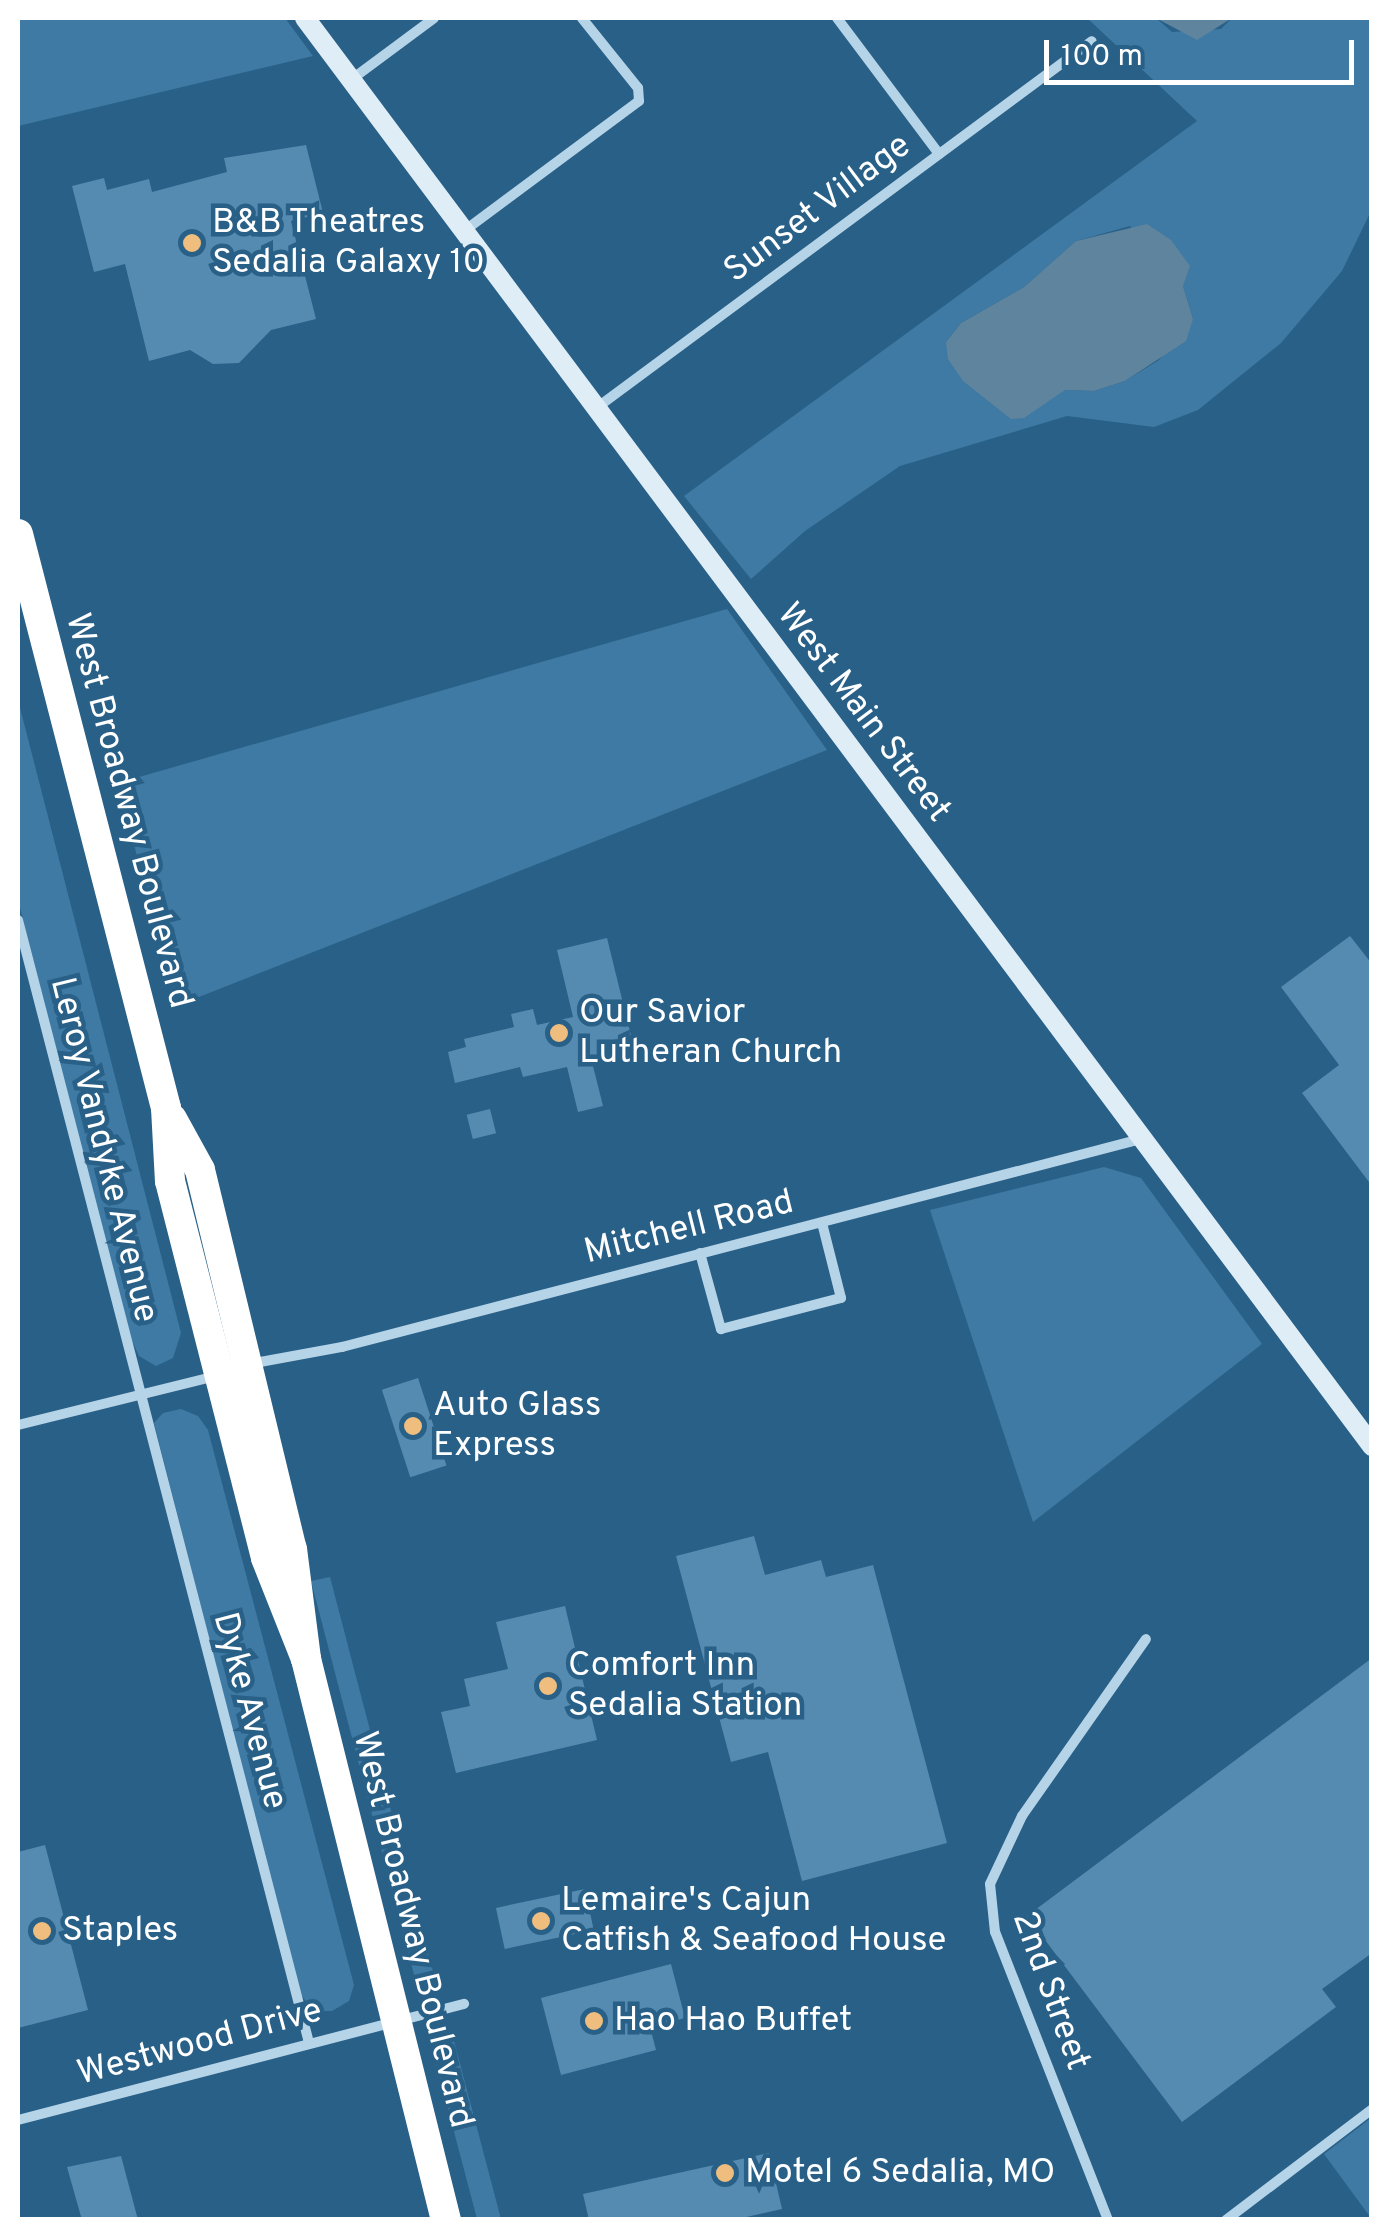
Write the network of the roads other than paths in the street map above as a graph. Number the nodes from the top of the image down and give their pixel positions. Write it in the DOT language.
graph roads {
  1 [pos="306,18"];
  2 [pos="434,18"];
  3 [pos="582,18"];
  4 [pos="837,18"];
  5 [pos="1092,42"];
  6 [pos="351,80"];
  7 [pos="938,154"];
  8 [pos="464,232"];
  9 [pos="594,410"];
  10 [pos="18,534"];
  11 [pos="18,920"];
  12 [pos="1141,1138"];
  13 [pos="822,1222"];
  14 [pos="700,1253"];
  15 [pos="234,1369"];
  16 [pos="136,1394"];
  17 [pos="18,1424"];
  18 [pos="1372,1446"];
  19 [pos="1146,1638"];
  20 [pos="464,2004"];
  21 [pos="396,2020"];
  22 [pos="309,2043"];
  23 [pos="1372,2109"];
  24 [pos="18,2120"];
  25 [pos="446,2220"];
  26 [pos="1108,2220"];
  27 [pos="1226,2220"];
  1 -- 6 [label="main road, West Main Street"];
  2 -- 6 [label="street"];
  3 -- 8 [label="street"];
  4 -- 7 [label="street, Sunset Village"];
  5 -- 7 [label="street"];
  6 -- 8 [label="main road, West Main Street"];
  7 -- 9 [label="street, Sunset Village"];
  8 -- 9 [label="main road, West Main Street"];
  9 -- 12 [label="main road, West Main Street"];
  10 -- 15 [label="highway, West Broadway Boulevard"];
  11 -- 16 [label="street, Leroy Vandyke Avenue"];
  12 -- 13 [label="street, Mitchell Road"];
  12 -- 18 [label="main road, West Main Street"];
  13 -- 14 [label="street, Mitchell Road"];
  13 -- 14 [label="street"];
  14 -- 15 [label="street, Mitchell Road"];
  15 -- 16 [label="street, Mitchell Road"];
  15 -- 21 [label="highway, West Broadway Boulevard"];
  16 -- 17 [label="street, Mitchell Road"];
  16 -- 22 [label="street, Dyke Avenue"];
  19 -- 26 [label="street, 2nd Street"];
  20 -- 21 [label="street, Westwood Drive"];
  21 -- 22 [label="street, Westwood Drive"];
  21 -- 25 [label="highway, West Broadway Boulevard"];
  22 -- 24 [label="street, Westwood Drive"];
  23 -- 27 [label="street"];
}
